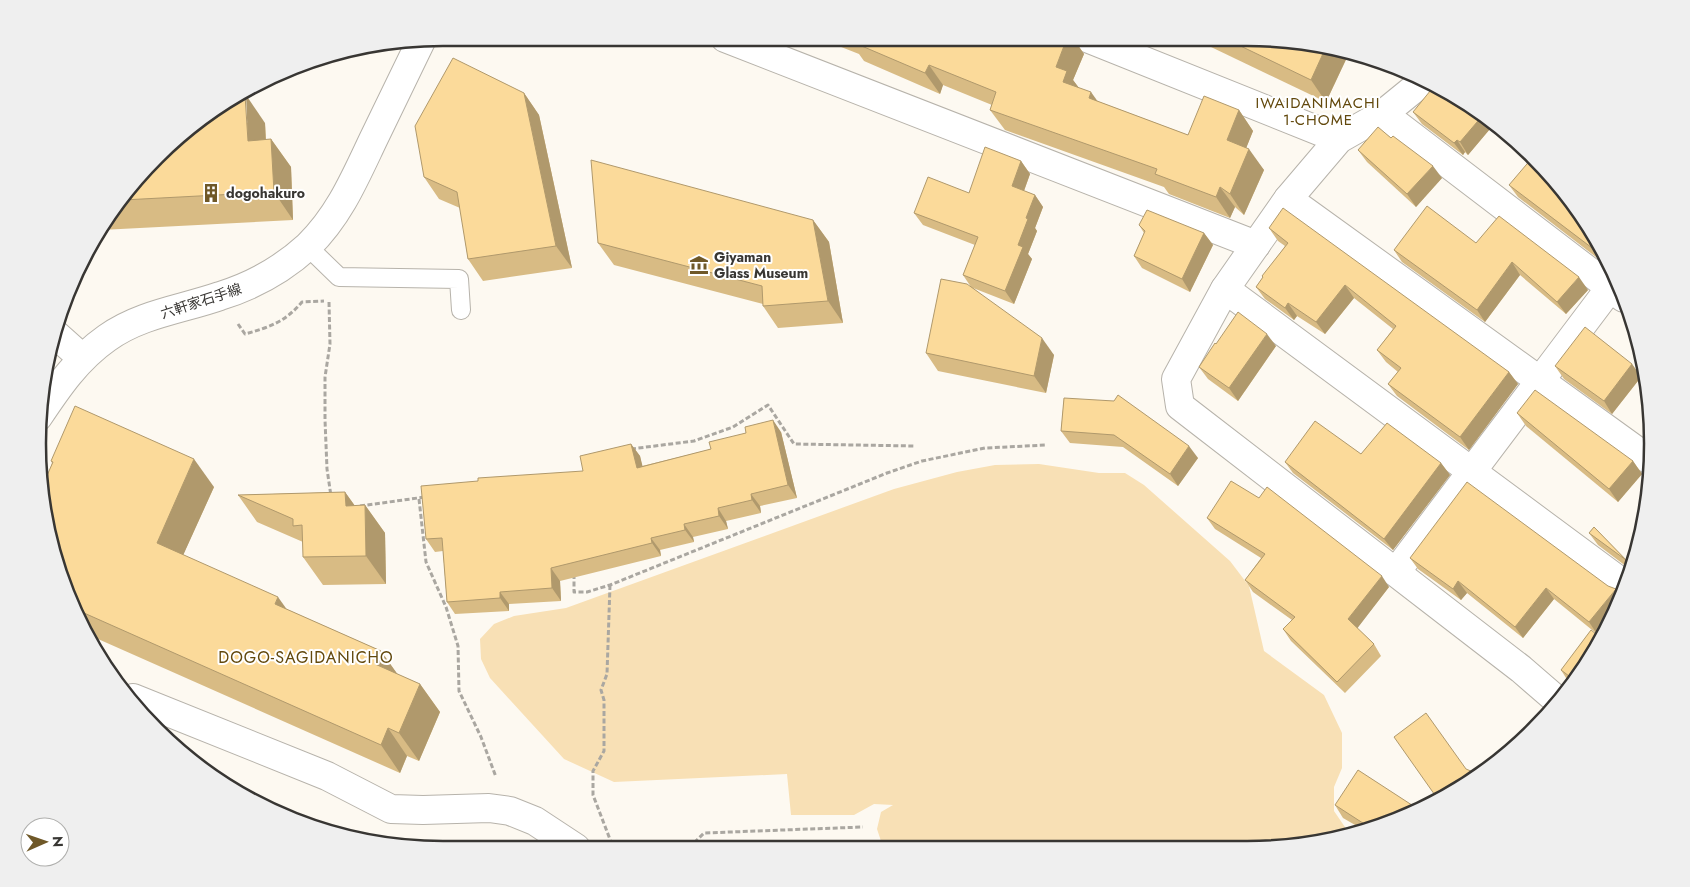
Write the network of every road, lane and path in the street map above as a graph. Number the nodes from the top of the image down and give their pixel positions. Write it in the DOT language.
graph roads {
  1 [pos="746,46"];
  2 [pos="1107,46"];
  3 [pos="418,47"];
  4 [pos="1418,85"];
  5 [pos="1383,114"];
  6 [pos="1339,139"];
  7 [pos="1288,199"];
  8 [pos="1256,245"];
  9 [pos="307,246"];
  10 [pos="1611,284"];
  11 [pos="1225,289"];
  12 [pos="1614,292"];
  13 [pos="220,296"];
  14 [pos="461,310"];
  15 [pos="61,339"];
  16 [pos="82,358"];
  17 [pos="1540,381"];
  18 [pos="49,401"];
  19 [pos="1047,445"];
  20 [pos="914,446"];
  21 [pos="628,449"];
  22 [pos="1644,456"];
  23 [pos="1471,471"];
  24 [pos="428,496"];
  25 [pos="420,499"];
  26 [pos="331,501"];
  27 [pos="352,507"];
  28 [pos="1396,572"];
  29 [pos="574,573"];
  30 [pos="1619,581"];
  31 [pos="610,585"];
  32 [pos="1552,696"];
  33 [pos="142,702"];
  34 [pos="498,809"];
  35 [pos="862,828"];
  36 [pos="565,841"];
  37 [pos="611,841"];
  38 [pos="696,841"];
  1 -- 8 [label="street"];
  2 -- 6 [label="street"];
  3 -- 9 [label="street, 六軒家石手線"];
  4 -- 5 [label="street"];
  5 -- 6 [label="street"];
  5 -- 10 [label="street"];
  6 -- 7 [label="street"];
  7 -- 8 [label="street"];
  7 -- 17 [label="street"];
  8 -- 11 [label="street"];
  9 -- 13 [label="street, 六軒家石手線"];
  9 -- 14 [label="lane"];
  11 -- 23 [label="street"];
  11 -- 28 [label="street"];
  12 -- 17 [label="street"];
  13 -- 16 [label="street, 六軒家石手線"];
  13 -- 26 [label="path"];
  15 -- 16 [label="street"];
  16 -- 18 [label="street, 六軒家石手線"];
  17 -- 22 [label="street"];
  17 -- 23 [label="street"];
  19 -- 31 [label="path"];
  20 -- 21 [label="path"];
  23 -- 28 [label="street"];
  23 -- 30 [label="street"];
  24 -- 25 [label="path"];
  25 -- 27 [label="path"];
  25 -- 34 [label="path"];
  28 -- 32 [label="street"];
  29 -- 31 [label="path"];
  31 -- 37 [label="path"];
  33 -- 34 [label="street"];
  34 -- 36 [label="street"];
  35 -- 38 [label="path"];
}
